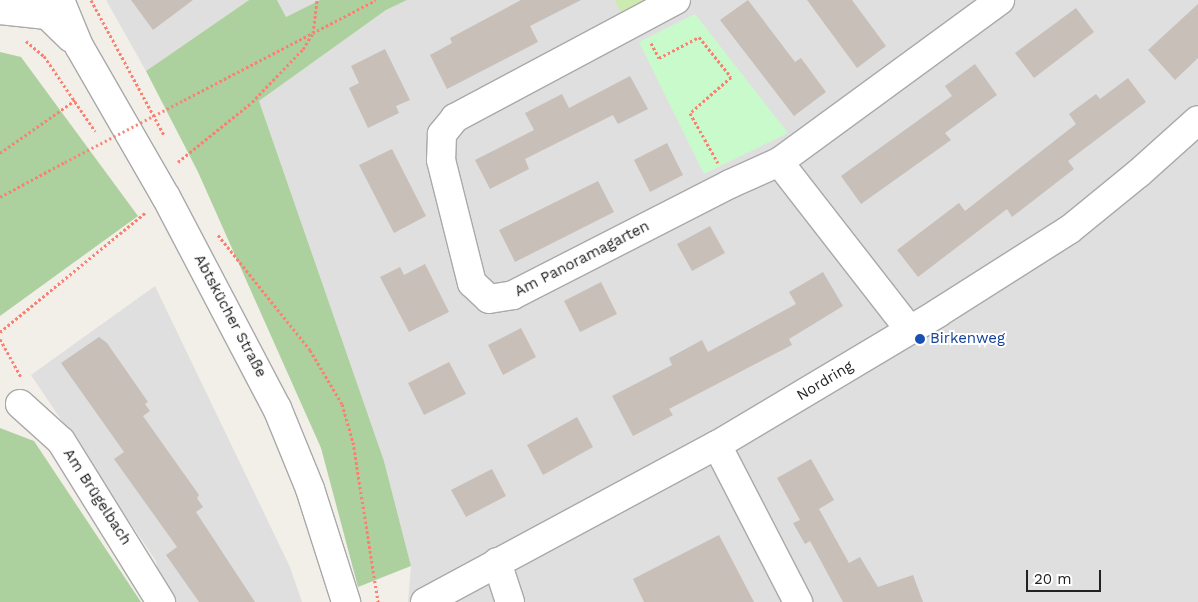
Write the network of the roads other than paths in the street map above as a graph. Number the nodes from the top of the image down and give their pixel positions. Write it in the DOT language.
graph roads {
  1 [pos="676,0"];
  2 [pos="1000,0"];
  3 [pos="47,5"];
  4 [pos="0,10"];
  5 [pos="1198,120"];
  6 [pos="779,162"];
  7 [pos="910,330"];
  8 [pos="20,404"];
  9 [pos="717,444"];
  10 [pos="497,562"];
  11 [pos="161,602"];
  12 [pos="346,602"];
  13 [pos="425,602"];
  14 [pos="510,602"];
  15 [pos="798,602"];
  1 -- 6 [label="street, Am Panoramagarten"];
  2 -- 6 [label="street, Am Panoramagarten"];
  3 -- 4 [label="street"];
  3 -- 12 [label="street, Abtskücher Straße"];
  5 -- 7 [label="street, Nordring"];
  6 -- 7 [label="street"];
  7 -- 9 [label="street, Nordring"];
  8 -- 11 [label="street, Am Brügelbach"];
  9 -- 10 [label="street, Nordring"];
  9 -- 15 [label="street"];
  10 -- 13 [label="street, Nordring"];
  10 -- 14 [label="street"];
}
